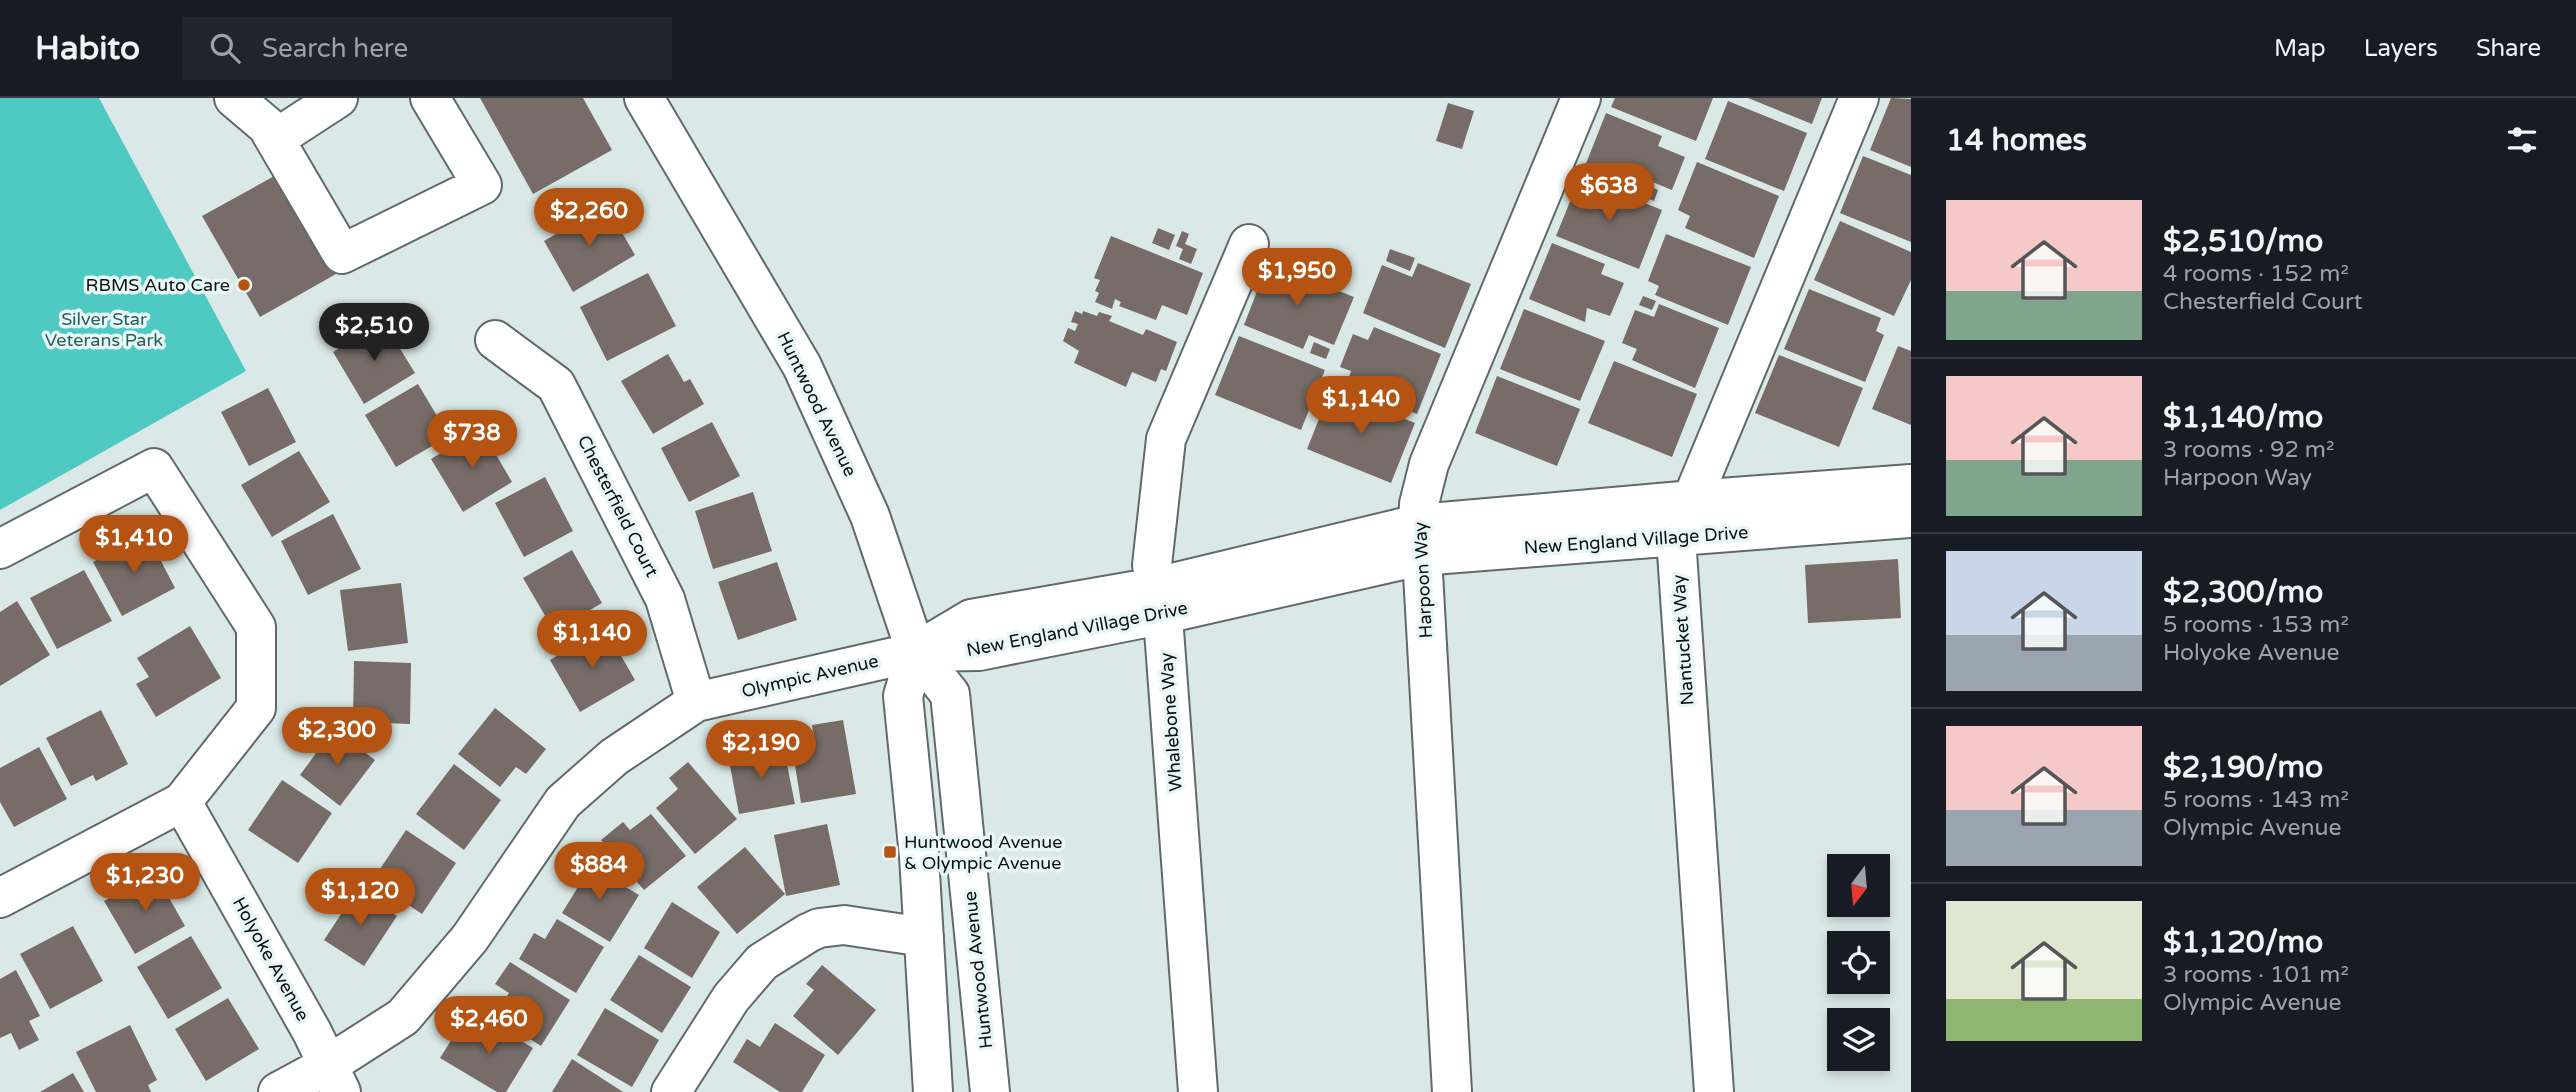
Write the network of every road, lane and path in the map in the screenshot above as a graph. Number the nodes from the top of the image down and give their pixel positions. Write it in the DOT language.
graph roads {
  1 [pos="234,98"];
  2 [pos="338,98"];
  3 [pos="430,98"];
  4 [pos="644,98"];
  5 [pos="1581,98"];
  6 [pos="1859,98"];
  7 [pos="275,139"];
  8 [pos="1249,244"];
  9 [pos="495,340"];
  10 [pos="1911,484"];
  11 [pos="1693,500"];
  12 [pos="1911,518"];
  13 [pos="1676,538"];
  14 [pos="1419,540"];
  15 [pos="0,549"];
  16 [pos="1158,601"];
  17 [pos="916,652"];
  18 [pos="696,702"];
  19 [pos="182,802"];
  20 [pos="0,898"];
  21 [pos="924,937"];
  22 [pos="334,1078"];
  23 [pos="278,1092"];
  24 [pos="670,1092"];
  25 [pos="933,1092"];
  26 [pos="990,1092"];
  27 [pos="1198,1092"];
  28 [pos="1452,1092"];
  29 [pos="1714,1092"];
  1 -- 7 [label="street"];
  2 -- 7 [label="street"];
  3 -- 7 [label="street"];
  4 -- 17 [label="street, Huntwood Avenue"];
  5 -- 14 [label="street, Harpoon Way"];
  6 -- 11 [label="street, Nantucket Way"];
  8 -- 16 [label="street, Whalebone Way"];
  9 -- 18 [label="street, Chesterfield Court"];
  10 -- 11 [label="street, New England Village Drive"];
  11 -- 13 [label="street, Nantucket Way"];
  11 -- 14 [label="street, New England Village Drive"];
  12 -- 13 [label="street, New England Village Drive"];
  13 -- 14 [label="street, New England Village Drive"];
  13 -- 29 [label="street, Nantucket Way"];
  14 -- 16 [label="street, New England Village Drive"];
  14 -- 28 [label="street, Harpoon Way"];
  15 -- 19 [label="street"];
  16 -- 17 [label="street, New England Village Drive"];
  16 -- 27 [label="street, Whalebone Way"];
  17 -- 18 [label="street, Olympic Avenue"];
  17 -- 21 [label="street"];
  17 -- 26 [label="street, Huntwood Avenue"];
  18 -- 22 [label="street, Olympic Avenue"];
  19 -- 20 [label="street"];
  19 -- 22 [label="street, Holyoke Avenue"];
  21 -- 24 [label="street"];
  21 -- 25 [label="street"];
  22 -- 23 [label="street, Olympic Avenue"];
}
